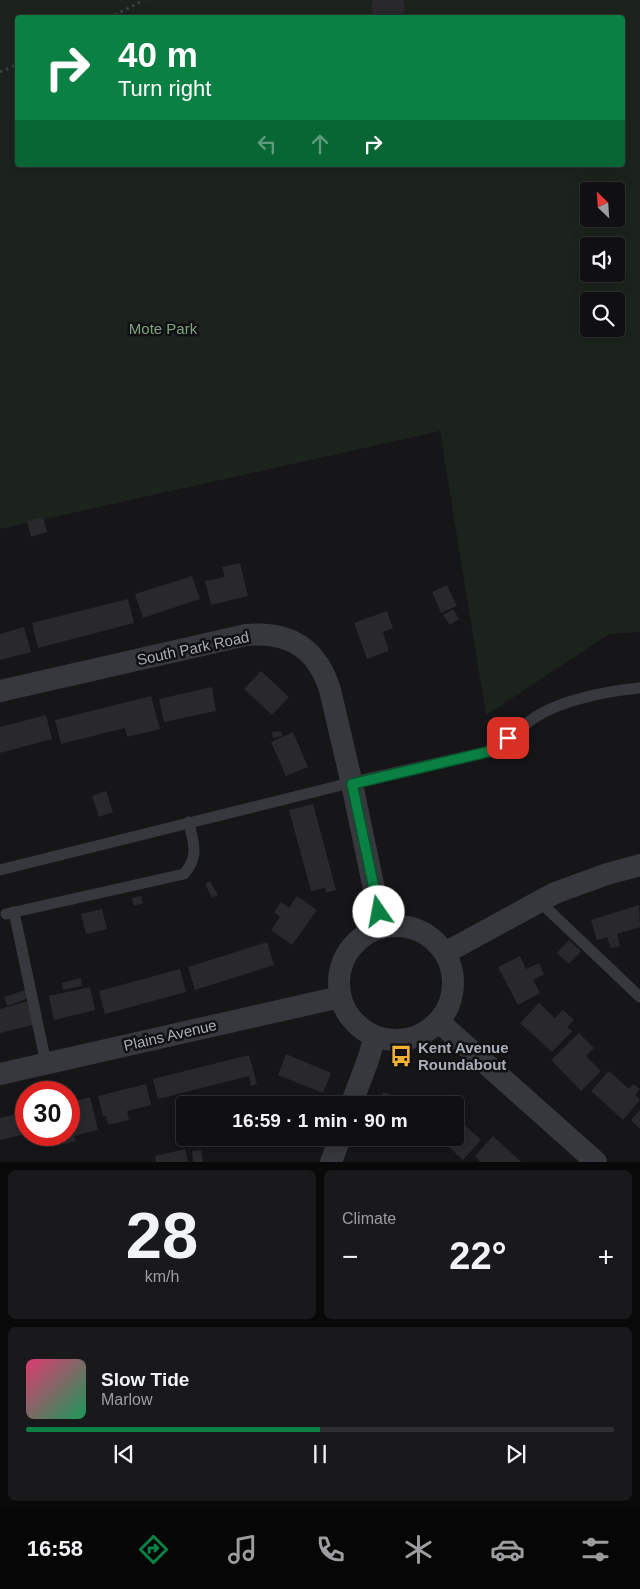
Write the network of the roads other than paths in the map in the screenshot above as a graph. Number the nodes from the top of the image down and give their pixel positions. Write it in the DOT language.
graph roads {
  1 [pos="640,688"];
  2 [pos="0,691"];
  3 [pos="352,784"];
  4 [pos="189,822"];
  5 [pos="640,865"];
  6 [pos="0,870"];
  7 [pos="540,901"];
  8 [pos="382,927"];
  9 [pos="445,953"];
  10 [pos="340,997"];
  11 [pos="640,997"];
  12 [pos="438,1021"];
  13 [pos="374,1036"];
  14 [pos="46,1063"];
  15 [pos="0,1074"];
  16 [pos="354,1096"];
  17 [pos="337,1146"];
  18 [pos="331,1162"];
  19 [pos="596,1162"];
  1 -- 3 [label="lane"];
  2 -- 3 [label="street, South Park Road"];
  3 -- 4 [label="lane"];
  3 -- 8 [label="street, South Park Road"];
  4 -- 6 [label="lane"];
  4 -- 14 [label="lane"];
  5 -- 7 [label="street"];
  7 -- 9 [label="street"];
  7 -- 11 [label="lane"];
  8 -- 9 [label="street"];
  8 -- 10 [label="street"];
  9 -- 12 [label="street"];
  10 -- 13 [label="street"];
  10 -- 14 [label="street, Plains Avenue"];
  12 -- 13 [label="street"];
  12 -- 19 [label="street"];
  13 -- 16 [label="street"];
  14 -- 15 [label="street, Plains Avenue"];
  17 -- 18 [label="street"];
}
